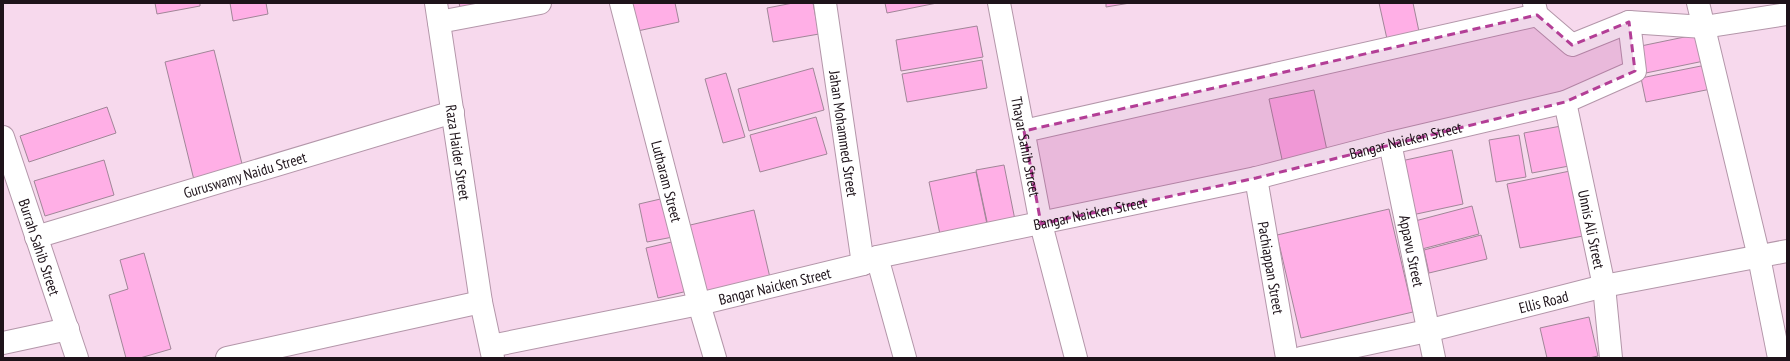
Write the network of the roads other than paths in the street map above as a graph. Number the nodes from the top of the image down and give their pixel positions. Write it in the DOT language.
graph roads {
  1 [pos="540,3"];
  2 [pos="621,3"];
  3 [pos="825,3"];
  4 [pos="999,3"];
  5 [pos="1698,3"];
  6 [pos="1536,9"];
  7 [pos="437,13"];
  8 [pos="1787,14"];
  9 [pos="1630,22"];
  10 [pos="1704,27"];
  11 [pos="1565,102"];
  12 [pos="453,112"];
  13 [pos="1024,130"];
  14 [pos="3,137"];
  15 [pos="1390,143"];
  16 [pos="1256,178"];
  17 [pos="1041,224"];
  18 [pos="36,237"];
  19 [pos="1787,251"];
  20 [pos="1760,257"];
  21 [pos="870,260"];
  22 [pos="1604,286"];
  23 [pos="481,302"];
  24 [pos="699,304"];
  25 [pos="68,329"];
  26 [pos="1427,331"];
  27 [pos="3,343"];
  28 [pos="492,352"];
  29 [pos="77,358"];
  30 [pos="227,358"];
  31 [pos="715,358"];
  32 [pos="905,358"];
  33 [pos="1076,358"];
  34 [pos="1288,358"];
  35 [pos="1301,358"];
  36 [pos="1434,358"];
  37 [pos="1611,358"];
  38 [pos="1779,358"];
  1 -- 7 [label="street"];
  2 -- 24 [label="street, Lutharam Street"];
  3 -- 21 [label="street, Jahan Mohammed Street"];
  4 -- 13 [label="street, Thayar Sahib Street"];
  5 -- 10 [label="street"];
  6 -- 9 [label="street"];
  6 -- 13 [label="street"];
  7 -- 12 [label="street, Raza Haider Street"];
  8 -- 10 [label="street"];
  9 -- 10 [label="street"];
  9 -- 11 [label="street, Bangar Naicken Street"];
  10 -- 20 [label="street"];
  11 -- 15 [label="street, Bangar Naicken Street"];
  11 -- 22 [label="street, Unnis Ali Street"];
  12 -- 18 [label="street, Guruswamy Naidu Street"];
  12 -- 23 [label="street, Raza Haider Street"];
  13 -- 17 [label="street, Thayar Sahib Street"];
  14 -- 18 [label="street, Burrah Sahib Street"];
  15 -- 16 [label="street, Bangar Naicken Street"];
  15 -- 26 [label="street, Appavu Street"];
  16 -- 17 [label="street, Bangar Naicken Street"];
  16 -- 34 [label="street, Pachiappan Street"];
  17 -- 21 [label="street, Bangar Naicken Street"];
  17 -- 33 [label="street, Thayar Sahib Street"];
  18 -- 25 [label="street, Burrah Sahib Street"];
  19 -- 20 [label="street, Ellis Road"];
  20 -- 22 [label="street, Ellis Road"];
  20 -- 38 [label="street"];
  21 -- 24 [label="street, Bangar Naicken Street"];
  21 -- 32 [label="street, Jahan Mohammed Street"];
  22 -- 26 [label="street, Ellis Road"];
  22 -- 37 [label="street, Unnis Ali Street"];
  23 -- 28 [label="street, Raza Haider Street"];
  23 -- 30 [label="street"];
  24 -- 28 [label="street, Bangar Naicken Street"];
  24 -- 31 [label="street, Lutharam Street"];
  25 -- 27 [label="street"];
  25 -- 29 [label="street, Burrah Sahib Street"];
  26 -- 35 [label="street, Ellis Road"];
  26 -- 36 [label="street, Appavu Street"];
}
